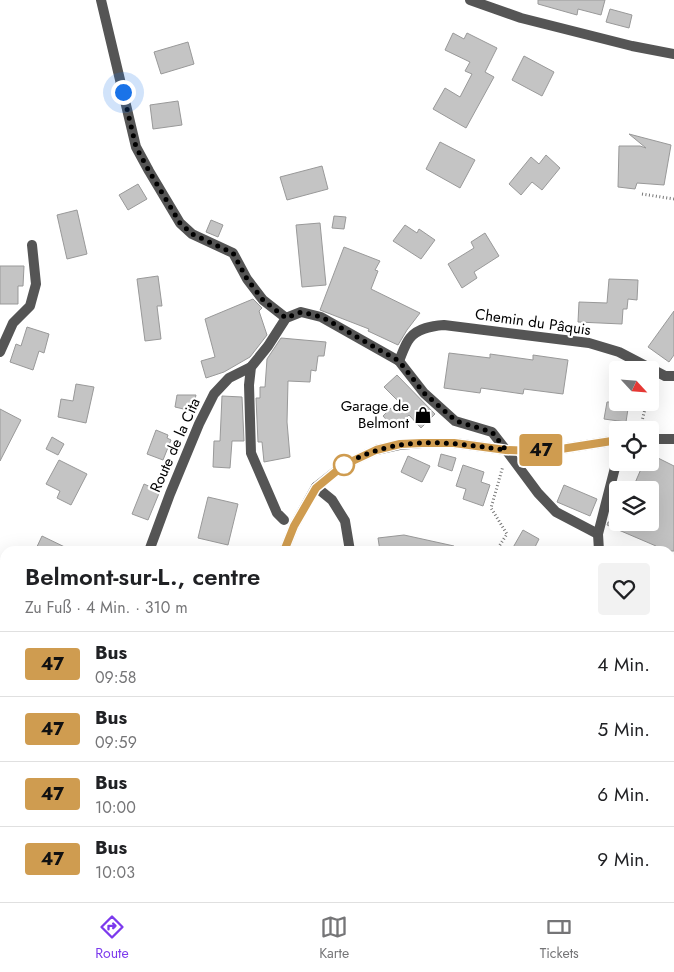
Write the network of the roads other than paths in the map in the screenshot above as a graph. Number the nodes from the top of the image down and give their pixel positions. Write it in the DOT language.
graph roads {
  1 [pos="101,0"];
  2 [pos="470,0"];
  3 [pos="674,54"];
  4 [pos="32,245"];
  5 [pos="286,318"];
  6 [pos="0,352"];
  7 [pos="399,361"];
  8 [pos="251,367"];
  9 [pos="674,376"];
  10 [pos="659,439"];
  11 [pos="674,439"];
  12 [pos="609,441"];
  13 [pos="506,450"];
  14 [pos="614,471"];
  15 [pos="316,488"];
  16 [pos="284,520"];
  17 [pos="598,534"];
  18 [pos="151,546"];
  19 [pos="286,546"];
  20 [pos="349,546"];
  21 [pos="599,546"];
  1 -- 5 [label="street"];
  2 -- 3 [label="street"];
  4 -- 6 [label="street"];
  5 -- 7 [label="street"];
  5 -- 8 [label="street"];
  7 -- 9 [label="street, Chemin du Pâquis"];
  7 -- 13 [label="street"];
  8 -- 16 [label="street"];
  8 -- 18 [label="street, Route de la Cita"];
  10 -- 11 [label="street"];
  12 -- 13 [label="street"];
  13 -- 15 [label="street"];
  13 -- 17 [label="street"];
  14 -- 17 [label="street"];
  15 -- 19 [label="street"];
  15 -- 20 [label="street"];
  17 -- 21 [label="street"];
}
